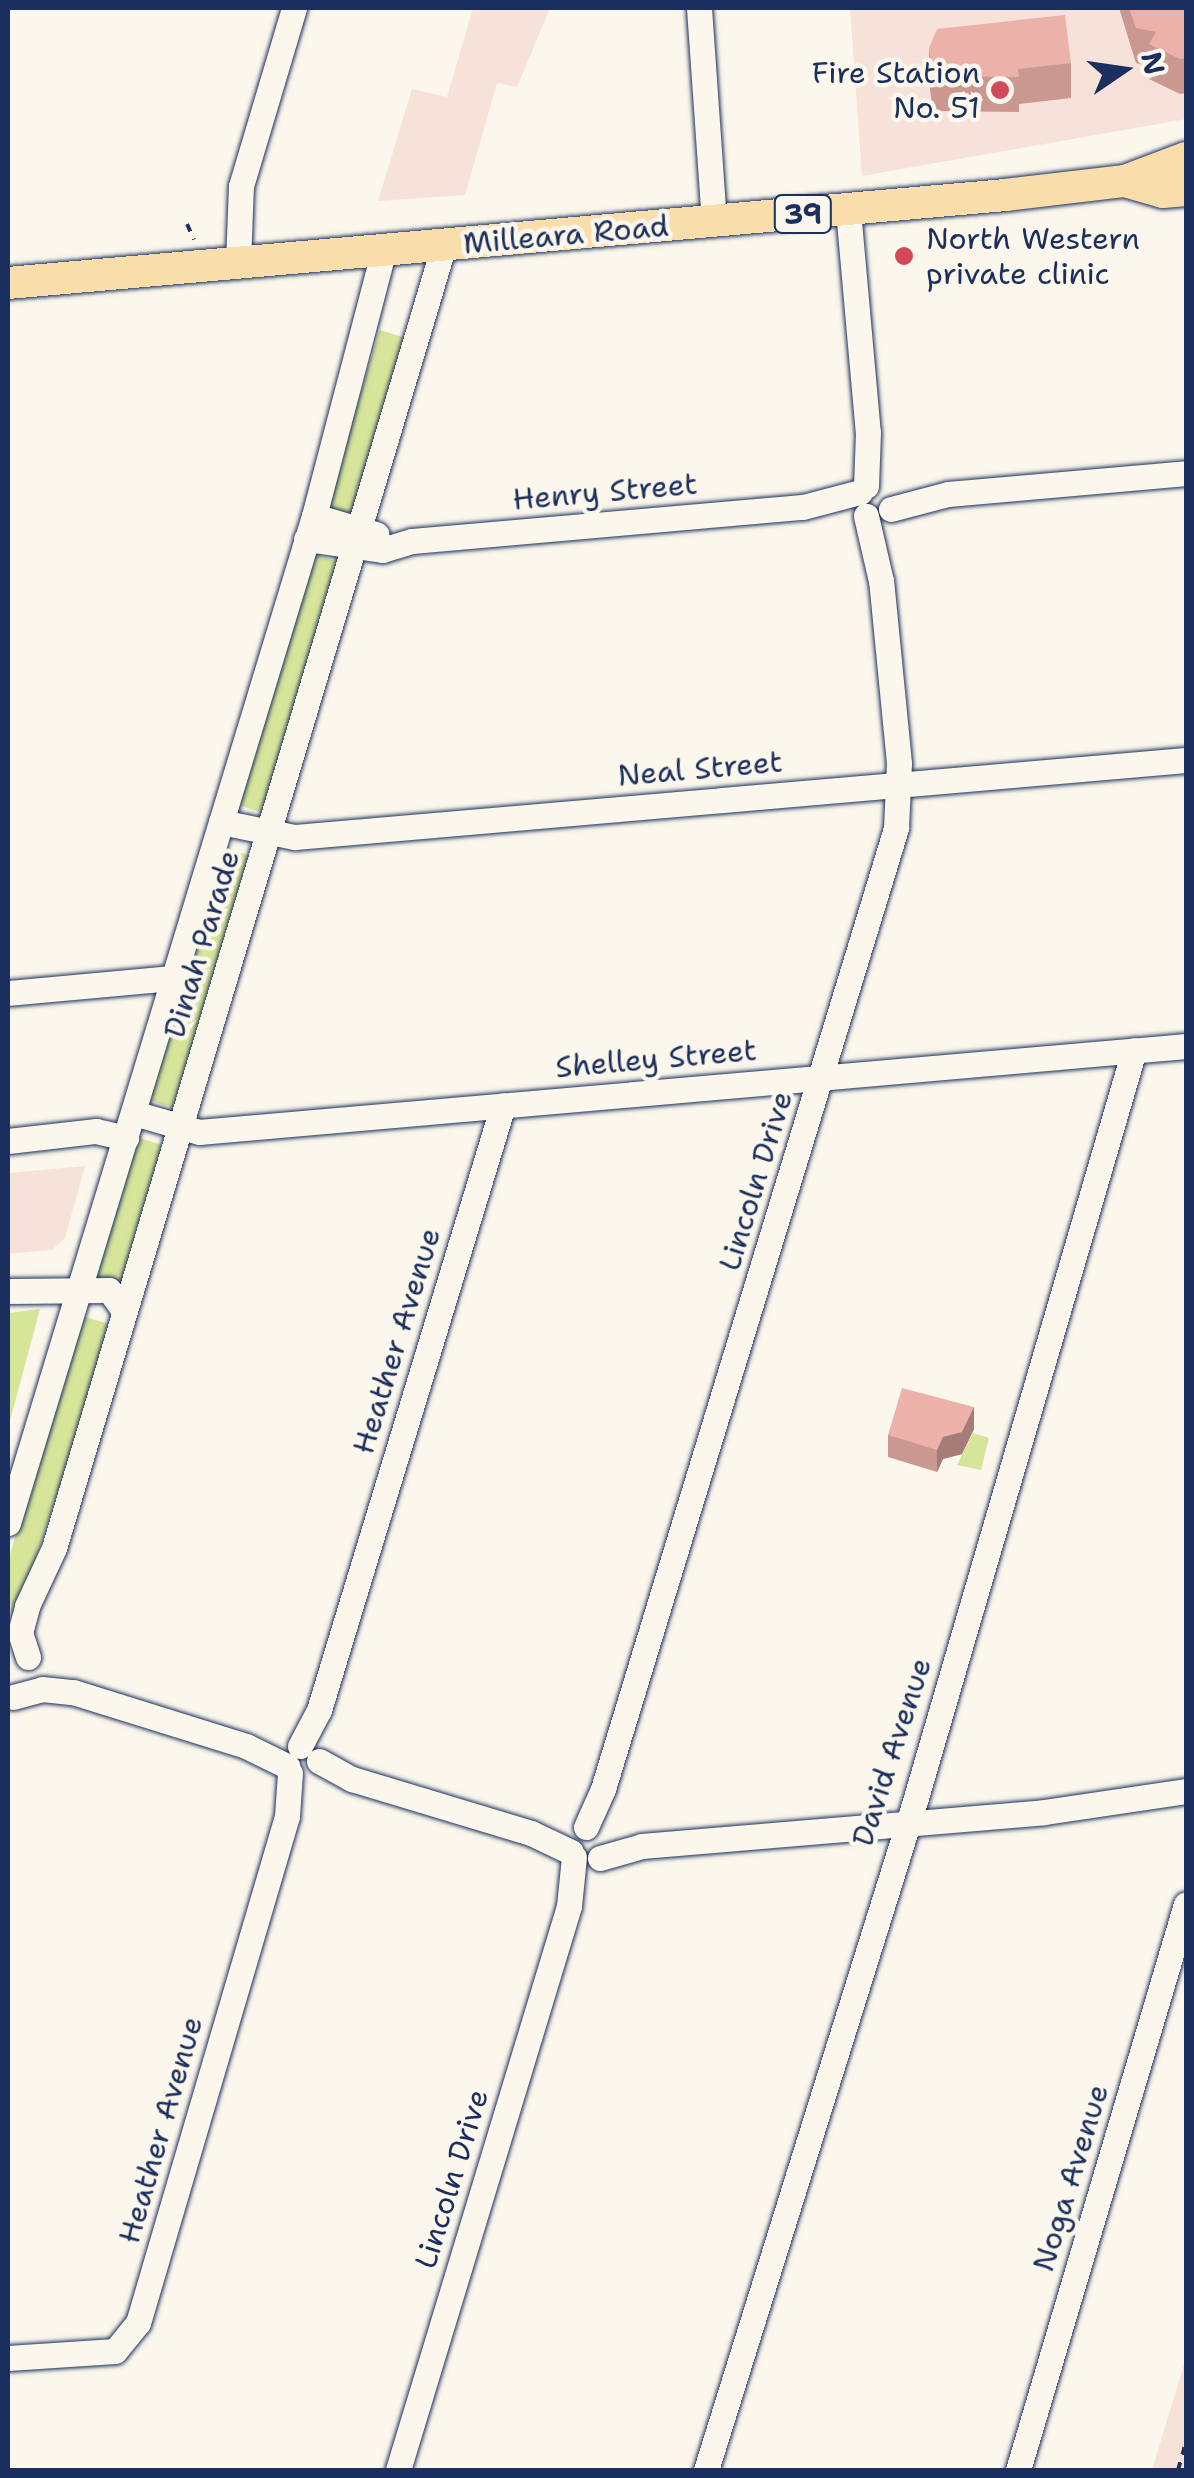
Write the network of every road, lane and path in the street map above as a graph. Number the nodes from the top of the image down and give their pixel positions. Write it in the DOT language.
graph roads {
  1 [pos="294,8"];
  2 [pos="699,8"];
  3 [pos="1186,158"];
  4 [pos="1125,181"];
  5 [pos="1186,190"];
  6 [pos="848,210"];
  7 [pos="714,222"];
  8 [pos="186,224"];
  9 [pos="194,240"];
  10 [pos="444,245"];
  11 [pos="384,250"];
  12 [pos="238,263"];
  13 [pos="8,282"];
  14 [pos="1186,473"];
  15 [pos="875,501"];
  16 [pos="310,528"];
  17 [pos="359,540"];
  18 [pos="1186,760"];
  19 [pos="901,785"];
  20 [pos="220,822"];
  21 [pos="269,836"];
  22 [pos="173,978"];
  23 [pos="8,993"];
  24 [pos="1186,1046"];
  25 [pos="1134,1050"];
  26 [pos="822,1077"];
  27 [pos="503,1105"];
  28 [pos="134,1113"];
  29 [pos="180,1130"];
  30 [pos="126,1138"];
  31 [pos="8,1141"];
  32 [pos="82,1287"];
  33 [pos="8,1291"];
  34 [pos="124,1311"];
  35 [pos="8,1523"];
  36 [pos="8,1636"];
  37 [pos="28,1658"];
  38 [pos="73,1692"];
  39 [pos="10,1700"];
  40 [pos="303,1763"];
  41 [pos="1186,1790"];
  42 [pos="1147,1802"];
  43 [pos="1186,1805"];
  44 [pos="903,1824"];
  45 [pos="588,1845"];
  46 [pos="1186,1904"];
  47 [pos="8,2358"];
  48 [pos="1186,2442"];
  49 [pos="398,2470"];
  50 [pos="706,2470"];
  51 [pos="1018,2470"];
  52 [pos="1178,2470"];
  1 -- 12 [label="street"];
  2 -- 7 [label="street"];
  3 -- 4 [label="main road, Milleara Road / 39"];
  4 -- 5 [label="main road, Milleara Road / 39"];
  4 -- 6 [label="main road, Milleara Road / 39"];
  6 -- 7 [label="main road, Milleara Road / 39"];
  6 -- 15 [label="street, Lincoln Drive"];
  7 -- 10 [label="main road, Milleara Road / 39"];
  8 -- 9 [label="path"];
  10 -- 11 [label="main road, Milleara Road / 39"];
  10 -- 17 [label="street, Dinah Parade"];
  11 -- 12 [label="main road, Milleara Road / 39"];
  11 -- 16 [label="street, Dinah Parade"];
  12 -- 13 [label="main road, Milleara Road / 39"];
  14 -- 15 [label="street, Henry Street"];
  15 -- 17 [label="street, Henry Street"];
  15 -- 19 [label="street, Lincoln Drive"];
  16 -- 17 [label="street, Henry Street"];
  16 -- 20 [label="street, Dinah Parade"];
  17 -- 21 [label="street, Dinah Parade"];
  18 -- 19 [label="street, Neal Street"];
  19 -- 21 [label="street, Neal Street"];
  19 -- 26 [label="street, Lincoln Drive"];
  20 -- 21 [label="street, Neal Street"];
  20 -- 22 [label="street, Dinah Parade"];
  21 -- 29 [label="street, Dinah Parade"];
  22 -- 23 [label="street"];
  22 -- 28 [label="street, Dinah Parade"];
  24 -- 25 [label="street, Shelley Street"];
  25 -- 26 [label="street, Shelley Street"];
  25 -- 44 [label="street, David Avenue"];
  26 -- 27 [label="street, Shelley Street"];
  26 -- 45 [label="street, Lincoln Drive"];
  27 -- 29 [label="street, Shelley Street"];
  27 -- 40 [label="street, Heather Avenue"];
  28 -- 29 [label="street, Shelley Street"];
  28 -- 30 [label="street, Dinah Parade"];
  29 -- 34 [label="street, Dinah Parade"];
  30 -- 31 [label="street"];
  30 -- 32 [label="street, Dinah Parade"];
  32 -- 33 [label="street"];
  32 -- 34 [label="street"];
  32 -- 35 [label="street, Dinah Parade"];
  34 -- 37 [label="street, Dinah Parade"];
  36 -- 37 [label="street"];
  37 -- 38 [label="street"];
  37 -- 39 [label="street"];
  38 -- 39 [label="street"];
  38 -- 40 [label="street"];
  40 -- 45 [label="street"];
  40 -- 47 [label="street, Heather Avenue"];
  41 -- 42 [label="street"];
  42 -- 43 [label="street"];
  42 -- 44 [label="street"];
  44 -- 45 [label="street"];
  44 -- 50 [label="street, David Avenue"];
  45 -- 49 [label="street, Lincoln Drive"];
  46 -- 51 [label="street, Noga Avenue"];
  48 -- 52 [label="path"];
}
